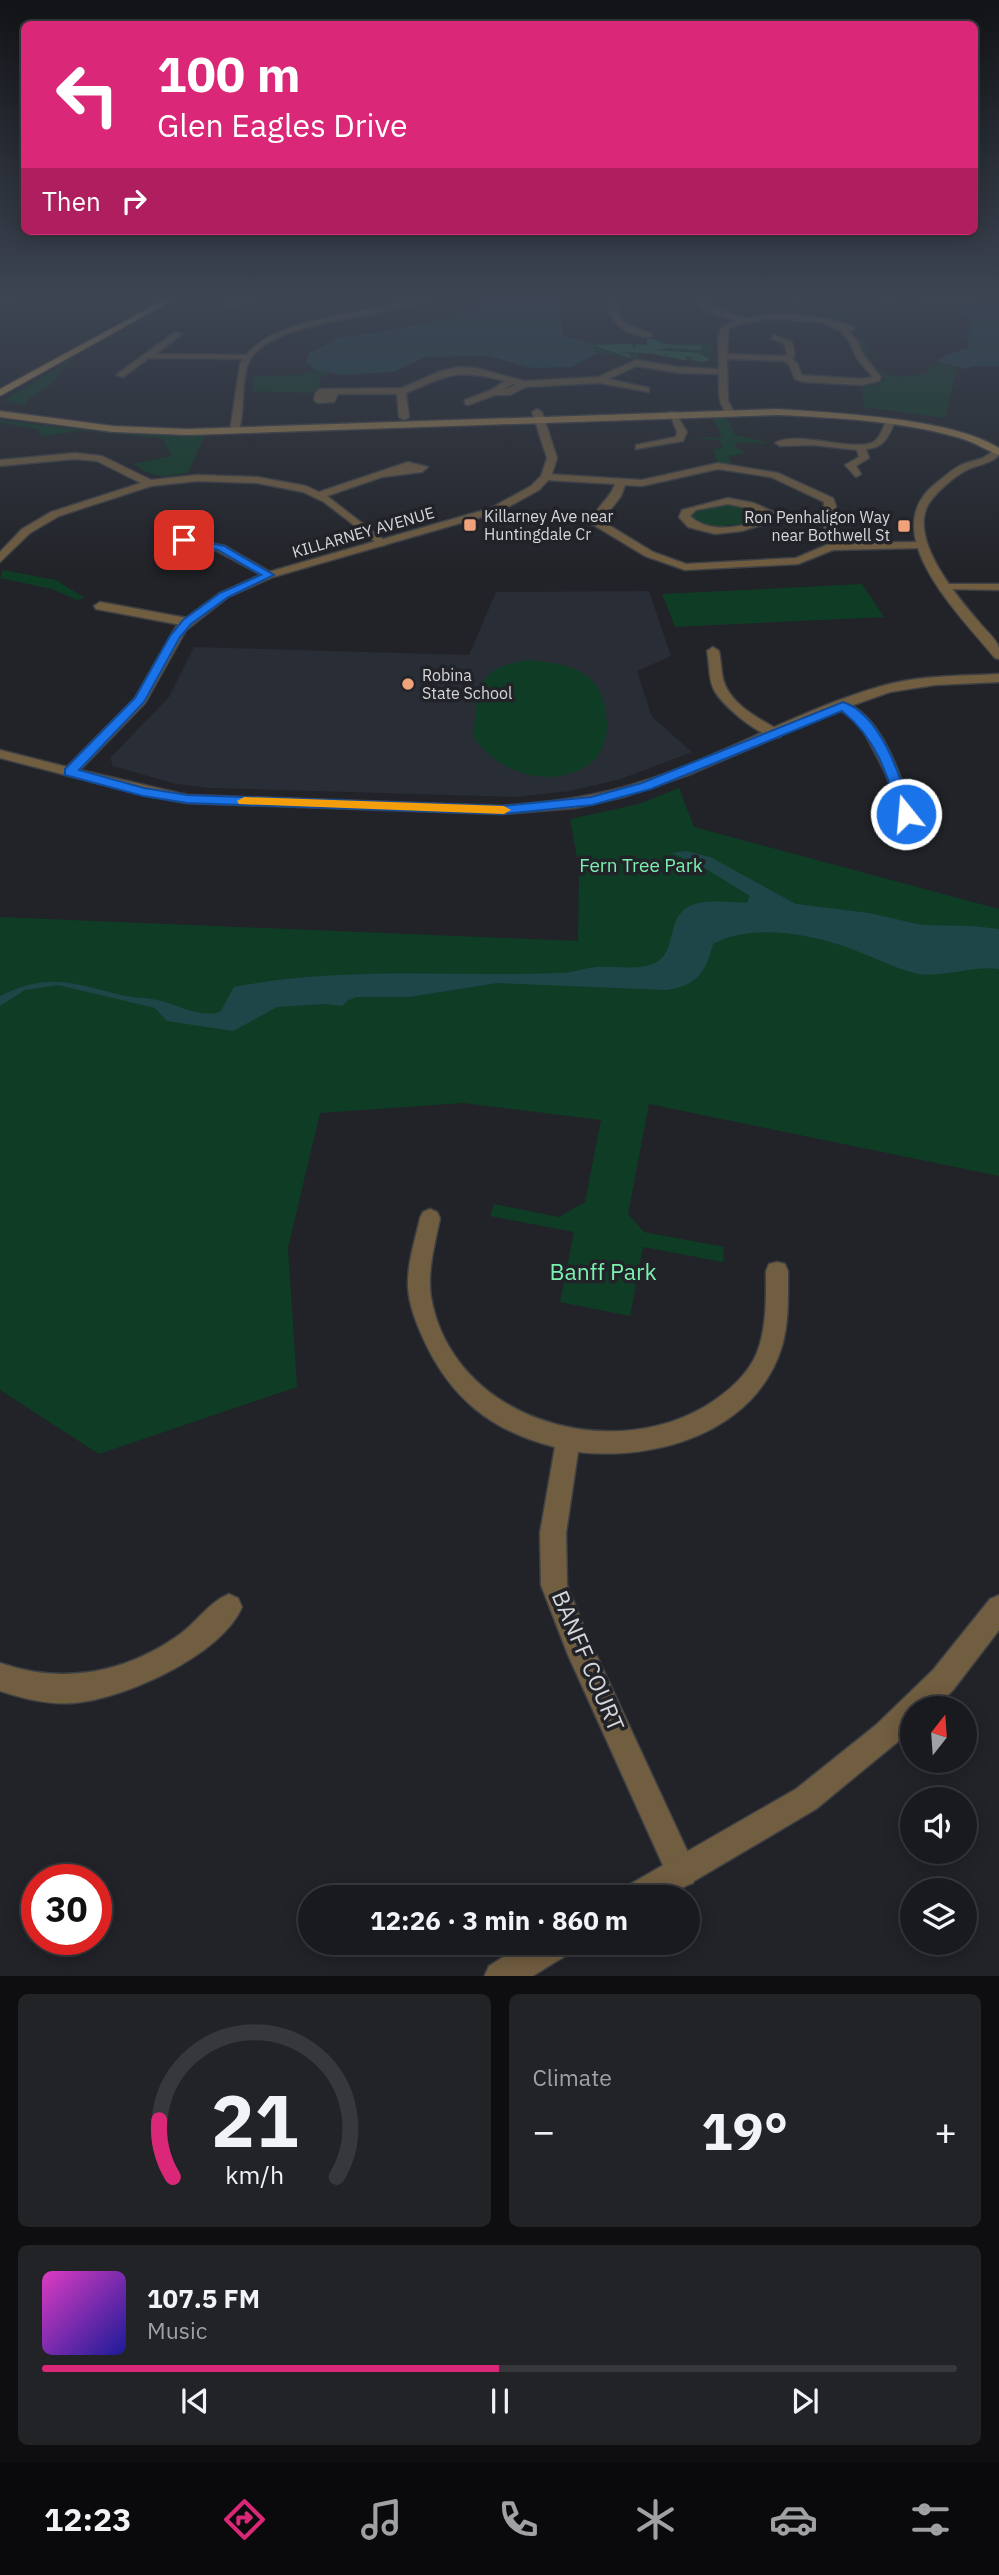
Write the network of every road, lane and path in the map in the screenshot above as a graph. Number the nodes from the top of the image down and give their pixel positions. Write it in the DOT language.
graph roads {
  1 [pos="242,388"];
  2 [pos="411,388"];
  3 [pos="500,388"];
  4 [pos="516,388"];
  5 [pos="580,388"];
  6 [pos="638,388"];
  7 [pos="725,388"];
  8 [pos="646,390"];
  9 [pos="334,391"];
  10 [pos="404,391"];
  11 [pos="494,392"];
  12 [pos="582,392"];
  13 [pos="468,402"];
  14 [pos="0,408"];
  15 [pos="727,408"];
  16 [pos="0,414"];
  17 [pos="672,414"];
  18 [pos="538,416"];
  19 [pos="404,417"];
  20 [pos="890,422"];
  21 [pos="236,427"];
  22 [pos="780,443"];
  23 [pos="639,447"];
  24 [pos="861,447"];
  25 [pos="998,448"];
  26 [pos="0,463"];
  27 [pos="19,463"];
  28 [pos="0,472"];
  29 [pos="382,474"];
  30 [pos="856,474"];
  31 [pos="546,477"];
  32 [pos="150,483"];
  33 [pos="621,483"];
  34 [pos="319,495"];
  35 [pos="776,517"];
  36 [pos="827,520"];
  37 [pos="184,540"];
  38 [pos="6,544"];
  39 [pos="381,544"];
  40 [pos="920,544"];
  41 [pos="835,547"];
  42 [pos="0,559"];
  43 [pos="269,575"];
  44 [pos="947,587"];
  45 [pos="999,587"];
  46 [pos="100,606"];
  47 [pos="187,622"];
  48 [pos="713,651"];
  49 [pos="999,655"];
  50 [pos="999,678"];
  51 [pos="843,706"];
  52 [pos="775,734"];
  53 [pos="0,754"];
  54 [pos="70,772"];
  55 [pos="906,814"];
  56 [pos="430,1218"];
  57 [pos="777,1271"];
  58 [pos="568,1438"];
  59 [pos="229,1607"];
  60 [pos="999,1608"];
  61 [pos="0,1677"];
  62 [pos="927,1696"];
  63 [pos="900,1722"];
  64 [pos="682,1872"];
  65 [pos="659,1885"];
  66 [pos="536,1955"];
  67 [pos="500,1976"];
  1 -- 21 [label="street"];
  2 -- 10 [label="street"];
  3 -- 11 [label="street"];
  4 -- 11 [label="street"];
  5 -- 12 [label="street"];
  6 -- 8 [label="street"];
  7 -- 15 [label="street"];
  9 -- 10 [label="street"];
  10 -- 19 [label="street"];
  11 -- 13 [label="street"];
  14 -- 21 [label="main road"];
  15 -- 17 [label="main road"];
  15 -- 18 [label="main road"];
  15 -- 20 [label="main road"];
  15 -- 25 [label="main road"];
  16 -- 21 [label="main road"];
  17 -- 18 [label="main road"];
  17 -- 23 [label="street"];
  18 -- 19 [label="main road"];
  18 -- 21 [label="main road"];
  18 -- 31 [label="street"];
  19 -- 21 [label="main road"];
  20 -- 24 [label="street"];
  20 -- 25 [label="main road"];
  22 -- 24 [label="street"];
  24 -- 30 [label="street"];
  25 -- 40 [label="street"];
  26 -- 27 [label="street"];
  27 -- 28 [label="street"];
  27 -- 32 [label="street"];
  29 -- 34 [label="street"];
  31 -- 33 [label="street"];
  31 -- 39 [label="street, KILLARNEY AVENUE"];
  32 -- 34 [label="street"];
  32 -- 38 [label="street"];
  33 -- 36 [label="street"];
  33 -- 41 [label="street"];
  34 -- 39 [label="street"];
  35 -- 35 [label="street"];
  35 -- 36 [label="street"];
  36 -- 41 [label="street"];
  37 -- 43 [label="street"];
  38 -- 42 [label="street"];
  39 -- 43 [label="street, KILLARNEY AVENUE"];
  40 -- 41 [label="street"];
  40 -- 44 [label="street"];
  43 -- 47 [label="street, KILLARNEY AVENUE"];
  44 -- 45 [label="street"];
  44 -- 49 [label="street"];
  46 -- 47 [label="street"];
  47 -- 54 [label="street, KILLARNEY AVENUE"];
  48 -- 52 [label="street"];
  50 -- 51 [label="street"];
  51 -- 52 [label="street"];
  51 -- 55 [label="street"];
  52 -- 54 [label="street"];
  53 -- 54 [label="street"];
  56 -- 58 [label="street"];
  57 -- 58 [label="street"];
  58 -- 64 [label="street, BANFF COURT"];
  59 -- 61 [label="street"];
  60 -- 62 [label="street"];
  63 -- 64 [label="street"];
  64 -- 65 [label="street"];
  66 -- 67 [label="street"];
}
